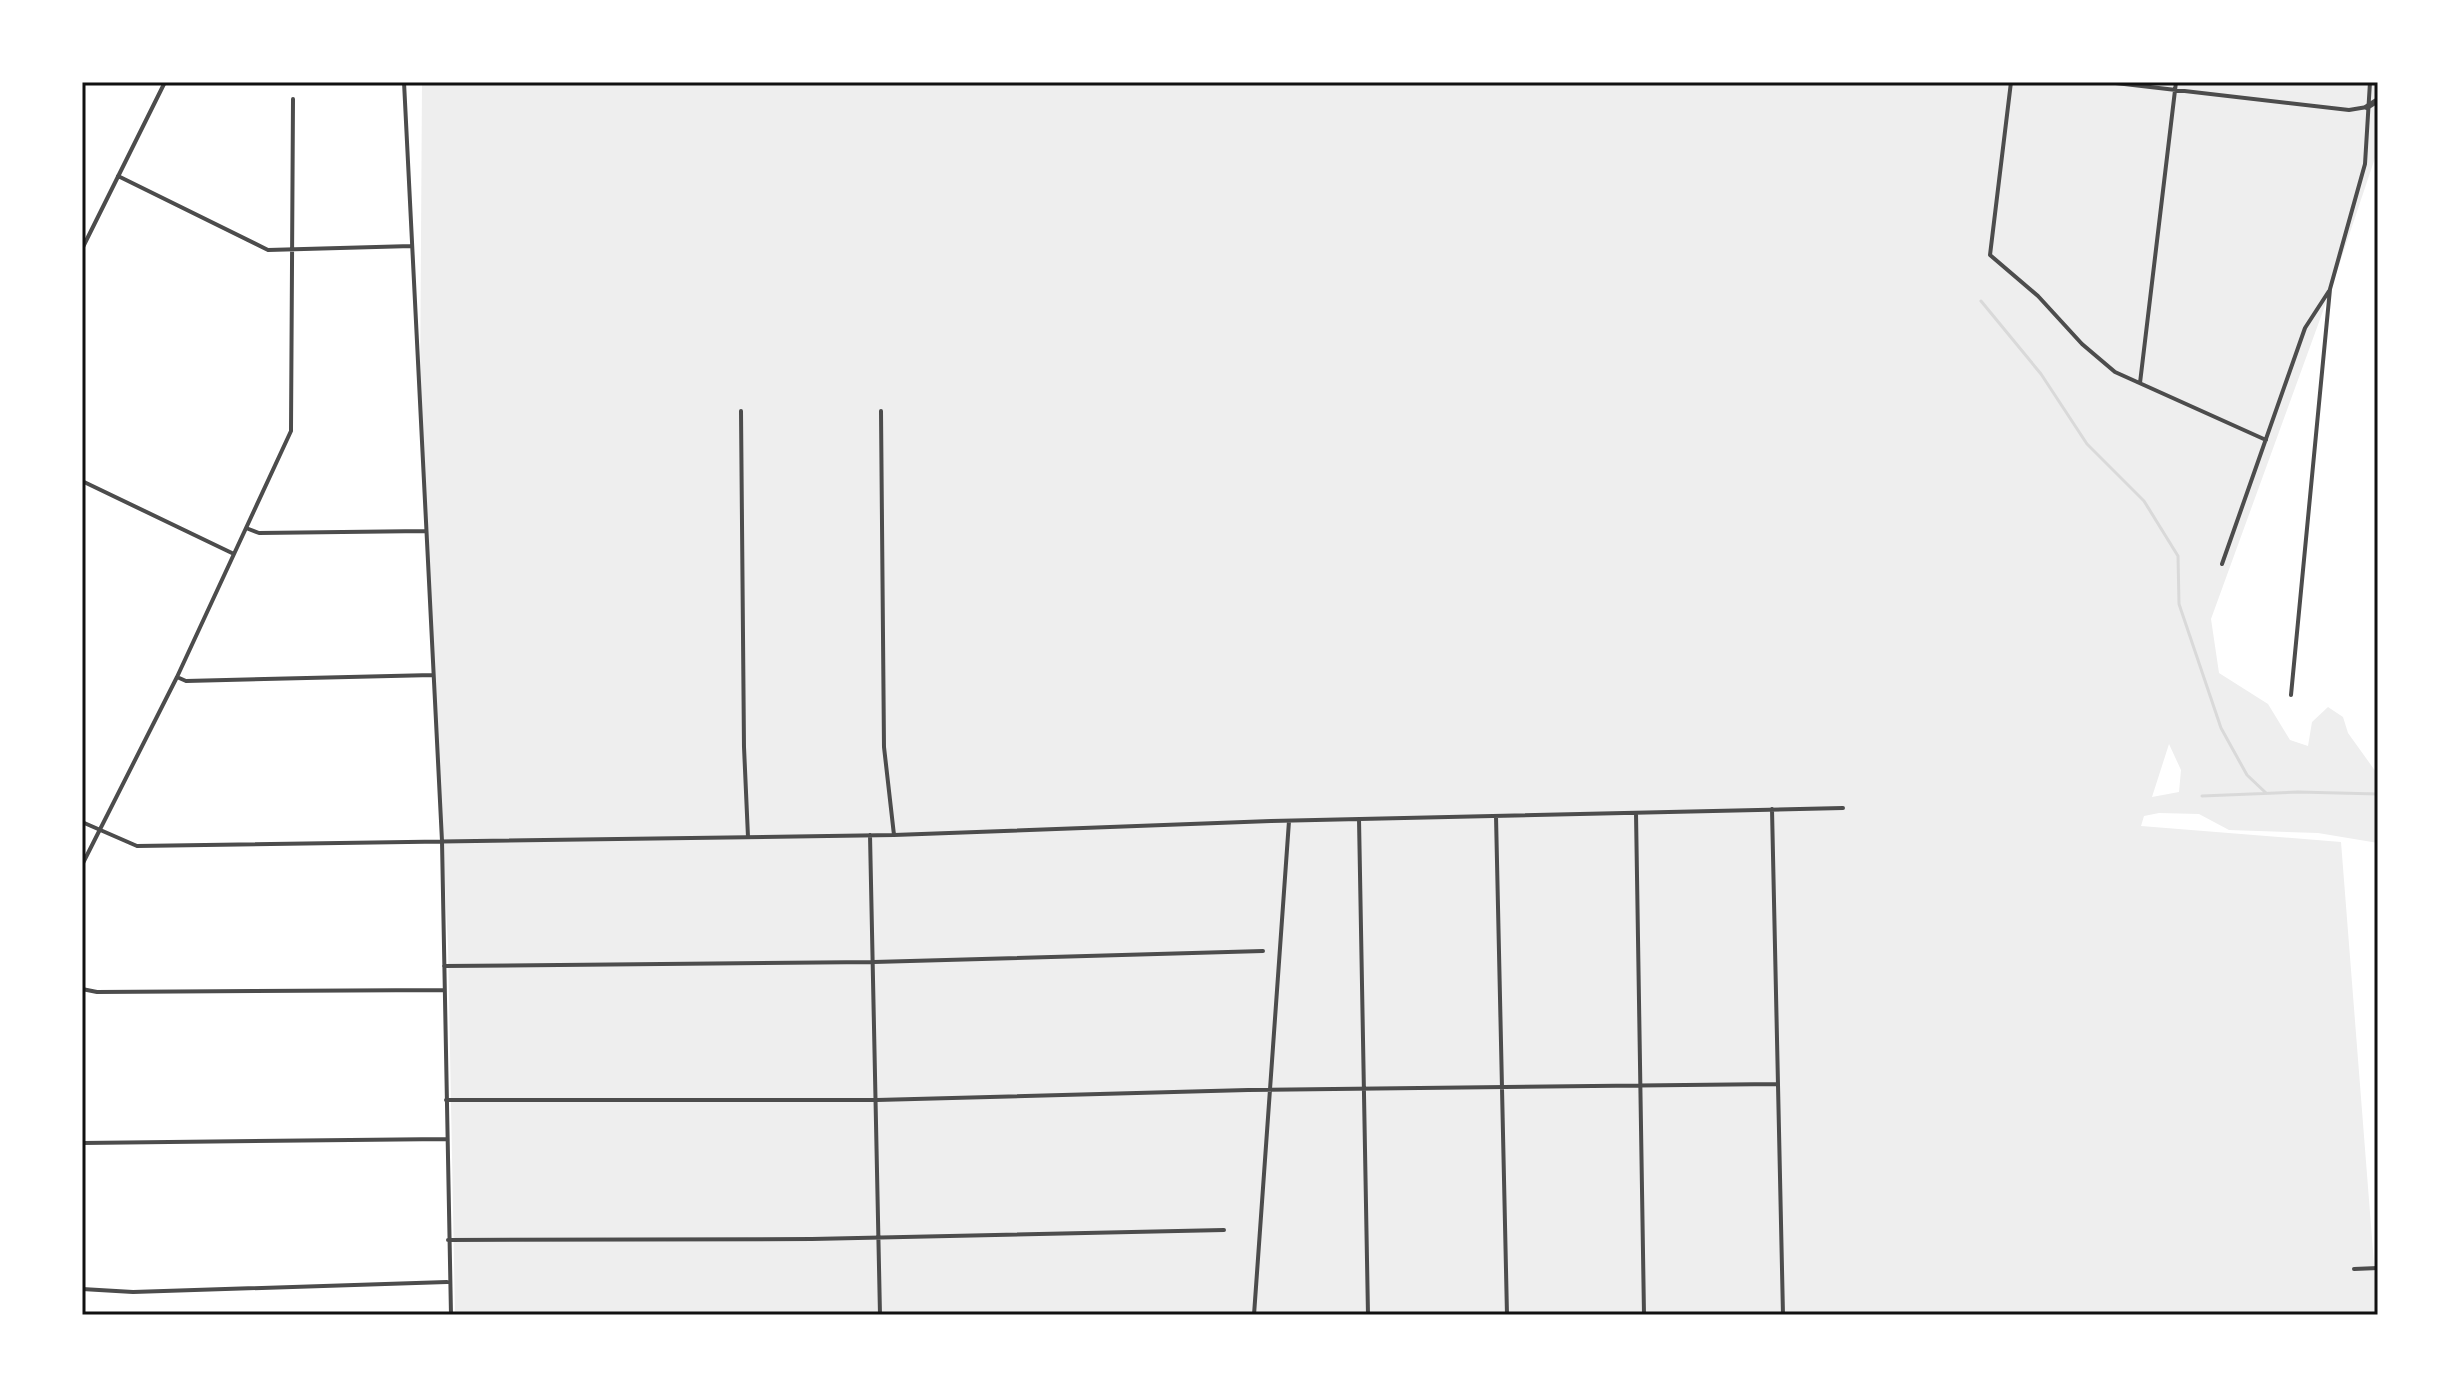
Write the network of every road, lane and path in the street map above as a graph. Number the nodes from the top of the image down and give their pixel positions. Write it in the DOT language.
graph roads {
  1 [pos="165,82"];
  2 [pos="404,82"];
  3 [pos="2011,82"];
  4 [pos="2107,82"];
  5 [pos="2176,82"];
  6 [pos="2370,82"];
  7 [pos="2175,90"];
  8 [pos="293,99"];
  9 [pos="2378,100"];
  10 [pos="2367,107"];
  11 [pos="118,176"];
  12 [pos="412,246"];
  13 [pos="293,248"];
  14 [pos="82,249"];
  15 [pos="2330,289"];
  16 [pos="2140,383"];
  17 [pos="741,411"];
  18 [pos="881,411"];
  19 [pos="2266,440"];
  20 [pos="82,481"];
  21 [pos="246,528"];
  22 [pos="426,531"];
  23 [pos="234,554"];
  24 [pos="2222,564"];
  25 [pos="433,675"];
  26 [pos="177,677"];
  27 [pos="2291,695"];
  28 [pos="1843,808"];
  29 [pos="1772,809"];
  30 [pos="1636,813"];
  31 [pos="1496,816"];
  32 [pos="1359,819"];
  33 [pos="1289,821"];
  34 [pos="82,822"];
  35 [pos="99,831"];
  36 [pos="870,835"];
  37 [pos="894,835"];
  38 [pos="748,837"];
  39 [pos="442,841"];
  40 [pos="82,865"];
  41 [pos="1263,951"];
  42 [pos="874,962"];
  43 [pos="444,966"];
  44 [pos="82,989"];
  45 [pos="444,990"];
  46 [pos="1777,1084"];
  47 [pos="1639,1085"];
  48 [pos="1502,1087"];
  49 [pos="1364,1089"];
  50 [pos="1271,1090"];
  51 [pos="446,1100"];
  52 [pos="877,1100"];
  53 [pos="446,1139"];
  54 [pos="82,1143"];
  55 [pos="1224,1230"];
  56 [pos="878,1237"];
  57 [pos="448,1240"];
  58 [pos="2378,1268"];
  59 [pos="2354,1269"];
  60 [pos="449,1282"];
  61 [pos="82,1289"];
  62 [pos="451,1315"];
  63 [pos="880,1315"];
  64 [pos="1254,1315"];
  65 [pos="1368,1315"];
  66 [pos="1507,1315"];
  67 [pos="1644,1315"];
  68 [pos="1783,1315"];
  1 -- 11 [label="street"];
  2 -- 12 [label="street"];
  3 -- 16 [label="street"];
  4 -- 7 [label="street"];
  5 -- 7 [label="street"];
  6 -- 10 [label="street"];
  7 -- 10 [label="street"];
  7 -- 16 [label="street"];
  8 -- 13 [label="street"];
  9 -- 10 [label="street"];
  10 -- 15 [label="street"];
  11 -- 13 [label="street"];
  11 -- 14 [label="street"];
  12 -- 13 [label="street"];
  12 -- 22 [label="street"];
  13 -- 21 [label="street"];
  15 -- 19 [label="street"];
  15 -- 27 [label="street"];
  16 -- 19 [label="street"];
  17 -- 38 [label="street"];
  18 -- 37 [label="street"];
  19 -- 24 [label="street"];
  20 -- 23 [label="street"];
  21 -- 22 [label="street"];
  21 -- 23 [label="street"];
  22 -- 25 [label="street"];
  23 -- 26 [label="street"];
  25 -- 26 [label="street"];
  25 -- 39 [label="street"];
  26 -- 35 [label="street"];
  28 -- 29 [label="street"];
  29 -- 30 [label="street"];
  29 -- 46 [label="street"];
  30 -- 31 [label="street"];
  30 -- 47 [label="street"];
  31 -- 32 [label="street"];
  31 -- 48 [label="street"];
  32 -- 33 [label="street"];
  32 -- 49 [label="street"];
  33 -- 37 [label="street"];
  33 -- 50 [label="street"];
  34 -- 35 [label="street"];
  35 -- 39 [label="street"];
  35 -- 40 [label="street"];
  36 -- 37 [label="street"];
  36 -- 38 [label="street"];
  36 -- 42 [label="street"];
  38 -- 39 [label="street"];
  39 -- 43 [label="street"];
  41 -- 42 [label="street"];
  42 -- 43 [label="street"];
  42 -- 52 [label="street"];
  43 -- 45 [label="street"];
  44 -- 45 [label="street"];
  45 -- 51 [label="street"];
  46 -- 47 [label="street"];
  46 -- 68 [label="street"];
  47 -- 48 [label="street"];
  47 -- 67 [label="street"];
  48 -- 49 [label="street"];
  48 -- 66 [label="street"];
  49 -- 50 [label="street"];
  49 -- 65 [label="street"];
  50 -- 52 [label="street"];
  50 -- 64 [label="street"];
  51 -- 52 [label="street"];
  51 -- 53 [label="street"];
  52 -- 56 [label="street"];
  53 -- 54 [label="street"];
  53 -- 57 [label="street"];
  55 -- 56 [label="street"];
  56 -- 57 [label="street"];
  56 -- 63 [label="street"];
  57 -- 60 [label="street"];
  58 -- 59 [label="street"];
  60 -- 61 [label="street"];
  60 -- 62 [label="street"];
}
